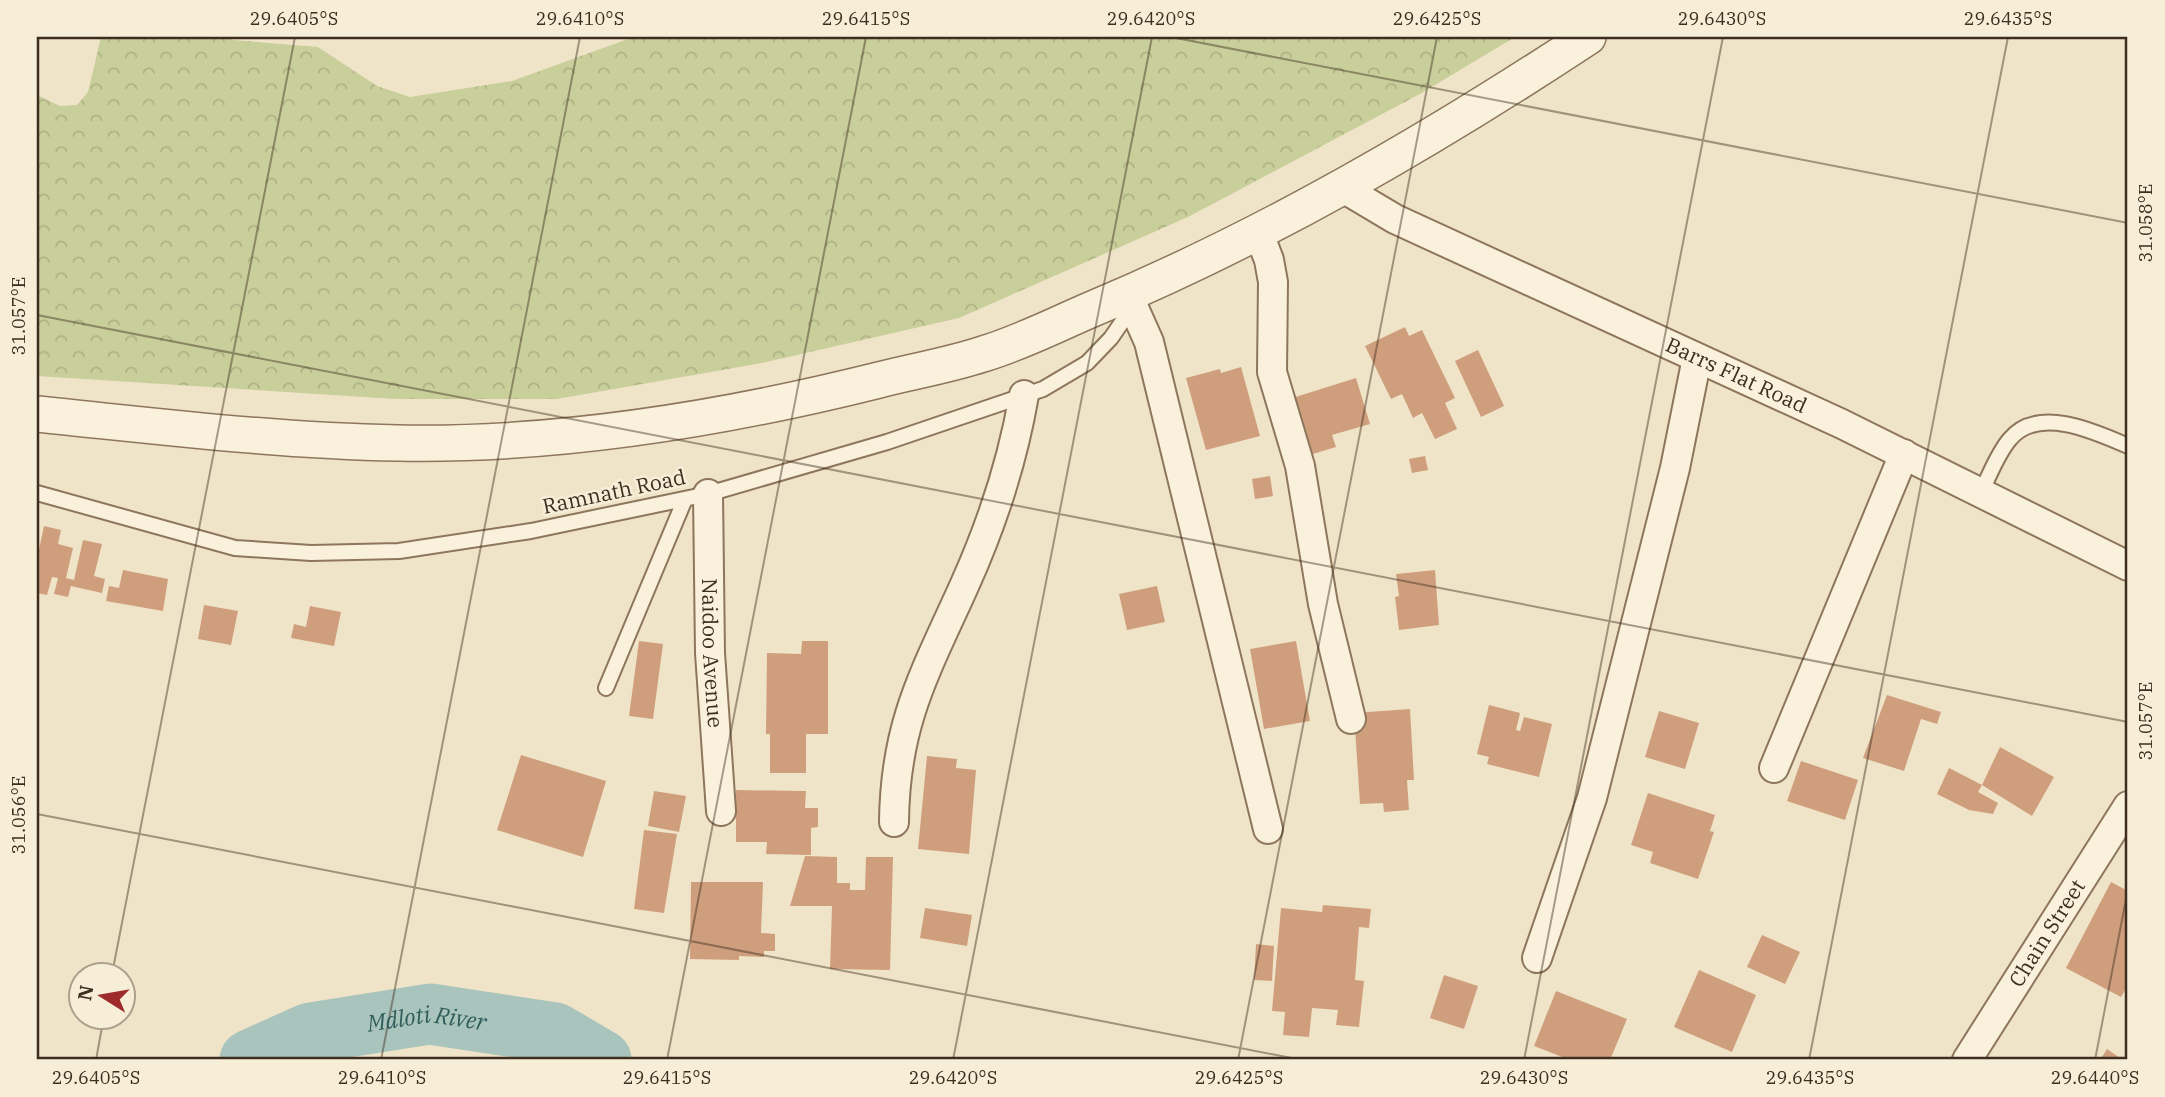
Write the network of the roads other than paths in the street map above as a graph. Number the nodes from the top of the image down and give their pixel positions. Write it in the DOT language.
graph roads {
  1 [pos="1588,37"];
  2 [pos="1343,188"];
  3 [pos="1258,231"];
  4 [pos="1140,296"];
  5 [pos="1698,358"];
  6 [pos="1024,395"];
  7 [pos="37,414"];
  8 [pos="2128,446"];
  9 [pos="1904,454"];
  10 [pos="1981,492"];
  11 [pos="37,493"];
  12 [pos="697,497"];
  13 [pos="2128,566"];
  14 [pos="606,688"];
  15 [pos="1351,719"];
  16 [pos="1774,768"];
  17 [pos="2128,806"];
  18 [pos="721,811"];
  19 [pos="894,822"];
  20 [pos="1268,829"];
  21 [pos="1537,958"];
  22 [pos="1967,1060"];
  1 -- 2 [label="street"];
  2 -- 3 [label="street"];
  2 -- 5 [label="street, Barrs Flat Road"];
  3 -- 4 [label="street"];
  3 -- 15 [label="street"];
  4 -- 6 [label="lane, Ramnath Road"];
  4 -- 7 [label="street"];
  4 -- 20 [label="street"];
  5 -- 9 [label="street, Barrs Flat Road"];
  5 -- 21 [label="street"];
  6 -- 12 [label="lane, Ramnath Road"];
  6 -- 19 [label="street"];
  8 -- 10 [label="lane"];
  9 -- 10 [label="street, Barrs Flat Road"];
  9 -- 16 [label="street"];
  10 -- 13 [label="street, Barrs Flat Road"];
  11 -- 12 [label="lane, Ramnath Road"];
  12 -- 14 [label="lane"];
  12 -- 18 [label="street, Naidoo Avenue"];
  17 -- 22 [label="street, Chain Street"];
}
